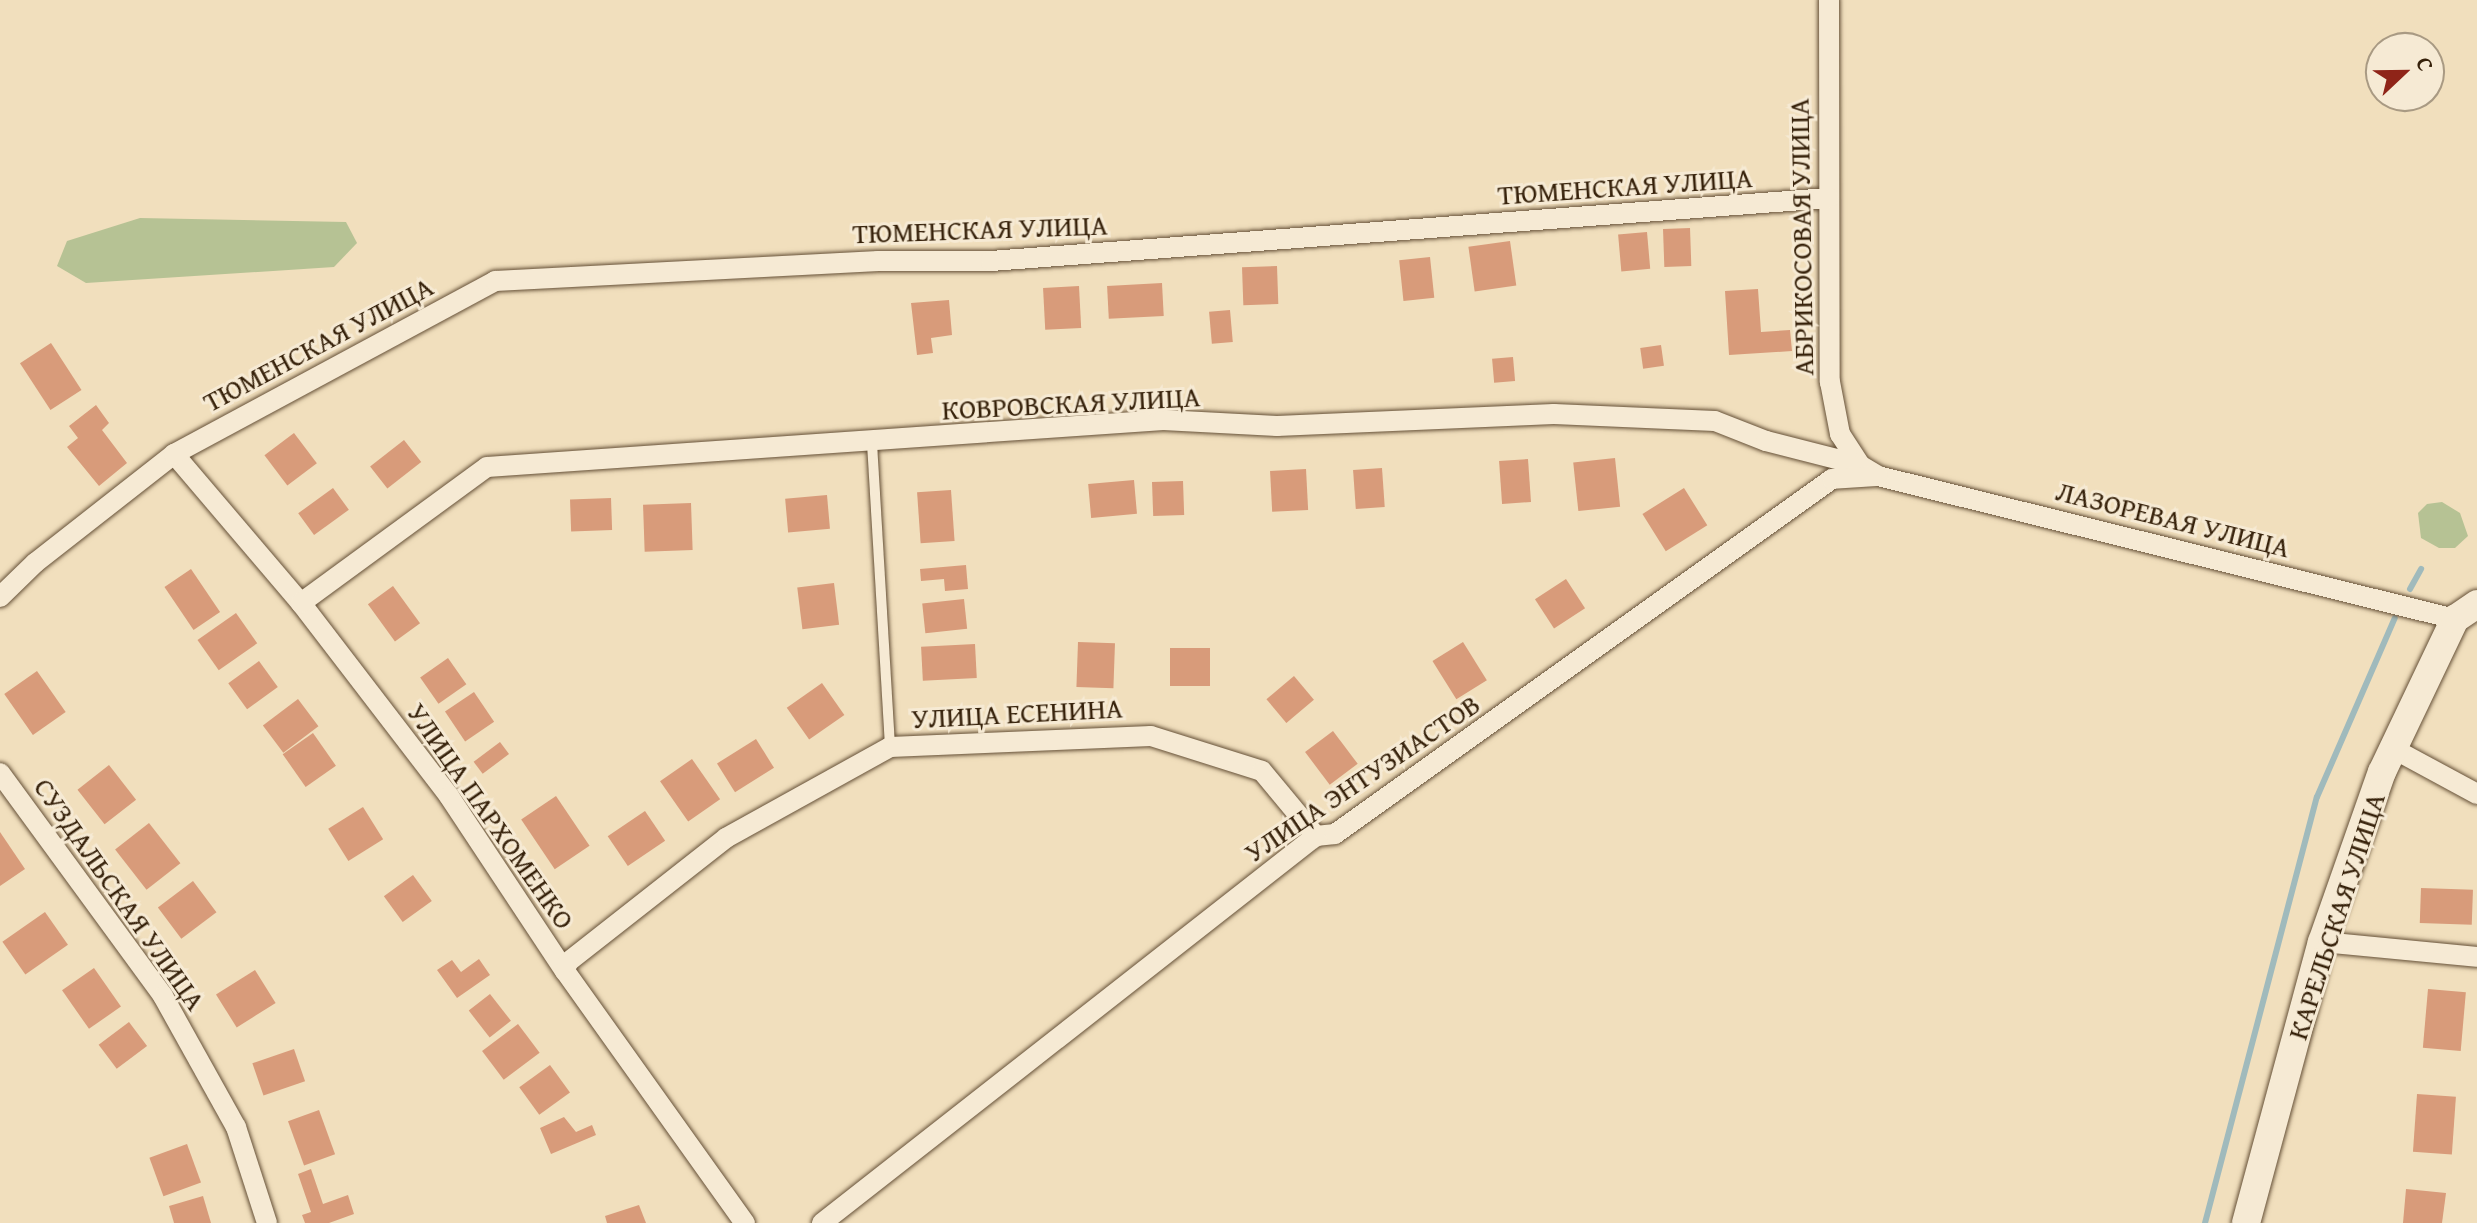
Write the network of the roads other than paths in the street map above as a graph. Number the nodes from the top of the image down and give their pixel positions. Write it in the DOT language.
graph roads {
  1 [pos="1829,0"];
  2 [pos="1829,198"];
  3 [pos="872,443"];
  4 [pos="174,454"];
  5 [pos="1869,470"];
  6 [pos="0,597"];
  7 [pos="301,603"];
  8 [pos="2466,611"];
  9 [pos="890,747"];
  10 [pos="2392,748"];
  11 [pos="0,773"];
  12 [pos="2477,794"];
  13 [pos="1316,836"];
  14 [pos="2322,942"];
  15 [pos="2477,957"];
  16 [pos="565,971"];
  17 [pos="267,1223"];
  18 [pos="745,1223"];
  19 [pos="822,1223"];
  20 [pos="2246,1223"];
  1 -- 2 [label="street, АБРИКОСОВАЯ УЛИЦА"];
  2 -- 4 [label="street, ТЮМЕНСКАЯ УЛИЦА"];
  2 -- 5 [label="street, АБРИКОСОВАЯ УЛИЦА"];
  3 -- 5 [label="street, КОВРОВСКАЯ УЛИЦА"];
  3 -- 7 [label="street, КОВРОВСКАЯ УЛИЦА"];
  3 -- 9 [label="lane"];
  4 -- 6 [label="street, ТЮМЕНСКАЯ УЛИЦА"];
  4 -- 7 [label="street, УЛИЦА ПАРХОМЕНКО"];
  5 -- 8 [label="street, ЛАЗОРЕВАЯ УЛИЦА"];
  5 -- 13 [label="street, УЛИЦА ЭНТУЗИАСТОВ"];
  7 -- 16 [label="street, УЛИЦА ПАРХОМЕНКО"];
  8 -- 10 [label="main road, КАРЕЛЬСКАЯ УЛИЦА"];
  9 -- 13 [label="street, УЛИЦА ЕСЕНИНА"];
  9 -- 16 [label="street, УЛИЦА ЕСЕНИНА"];
  10 -- 12 [label="street"];
  10 -- 14 [label="main road, КАРЕЛЬСКАЯ УЛИЦА"];
  11 -- 17 [label="street, СУЗДАЛЬСКАЯ УЛИЦА"];
  13 -- 19 [label="street, УЛИЦА ЭНТУЗИАСТОВ"];
  14 -- 15 [label="street"];
  14 -- 20 [label="main road, КАРЕЛЬСКАЯ УЛИЦА"];
  16 -- 18 [label="street, УЛИЦА ПАРХОМЕНКО"];
}
